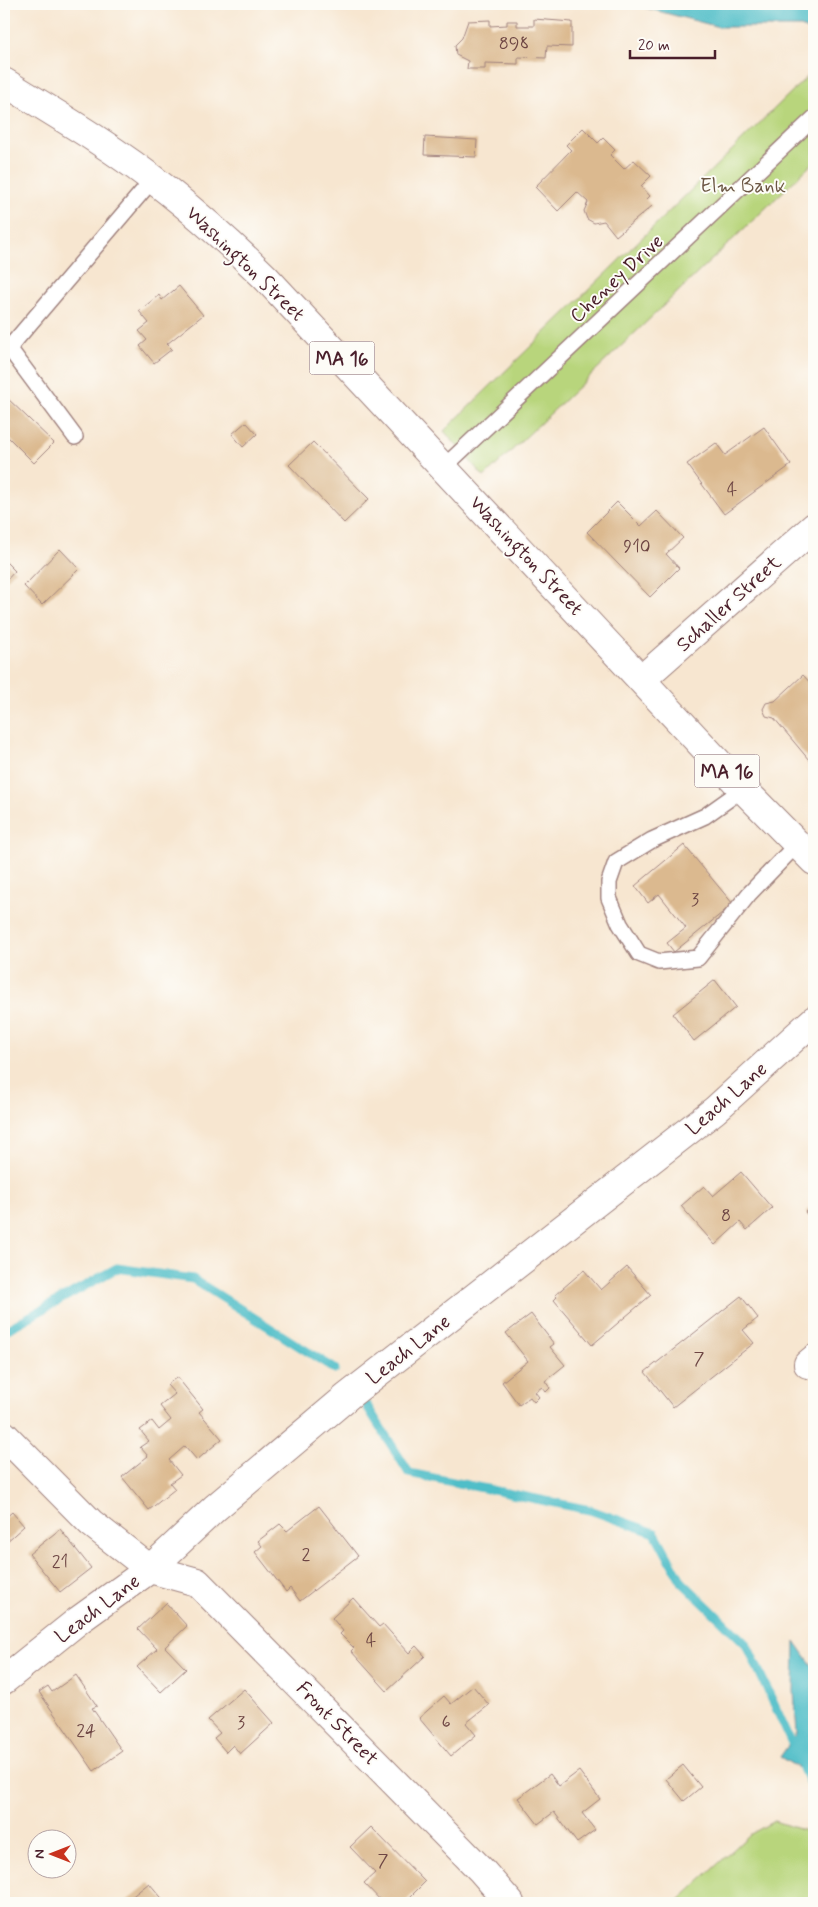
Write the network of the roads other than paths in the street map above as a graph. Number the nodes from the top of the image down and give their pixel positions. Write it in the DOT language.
graph roads {
  1 [pos="4,82"];
  2 [pos="814,118"];
  3 [pos="153,179"];
  4 [pos="75,437"];
  5 [pos="444,467"];
  6 [pos="814,527"];
  7 [pos="642,679"];
  8 [pos="743,789"];
  9 [pos="806,853"];
  10 [pos="814,1020"];
  11 [pos="4,1435"];
  12 [pos="150,1569"];
  13 [pos="4,1680"];
  14 [pos="510,1903"];
  1 -- 3 [label="street, Washington Street / MA 16"];
  2 -- 5 [label="lane, Cheney Drive"];
  3 -- 4 [label="lane"];
  3 -- 5 [label="street, Washington Street / MA 16"];
  5 -- 7 [label="street, Washington Street / MA 16"];
  6 -- 7 [label="street, Schaller Street"];
  7 -- 8 [label="street, MA 16"];
  8 -- 9 [label="street, MA 16"];
  8 -- 9 [label="lane"];
  10 -- 12 [label="street, Leach Lane"];
  11 -- 12 [label="street"];
  12 -- 13 [label="street, Leach Lane"];
  12 -- 14 [label="street, Front Street"];
}
